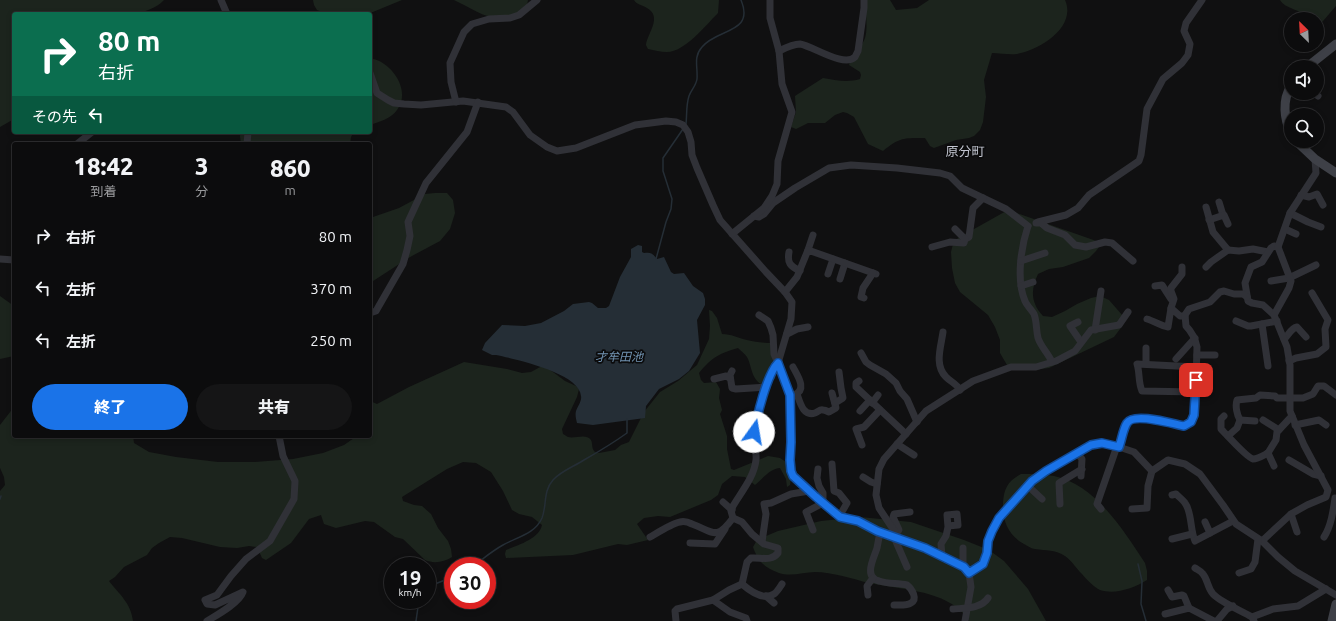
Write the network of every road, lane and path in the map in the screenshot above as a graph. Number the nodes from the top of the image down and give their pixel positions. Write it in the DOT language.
graph roads {
  1 [pos="221,0"];
  2 [pos="537,0"];
  3 [pos="770,0"];
  4 [pos="864,0"];
  5 [pos="1202,0"];
  6 [pos="226,12"];
  7 [pos="1336,44"];
  8 [pos="779,50"];
  9 [pos="1316,60"];
  10 [pos="372,79"];
  11 [pos="456,102"];
  12 [pos="478,102"];
  13 [pos="90,134"];
  14 [pos="80,142"];
  15 [pos="1303,148"];
  16 [pos="1315,159"];
  17 [pos="1335,170"];
  18 [pos="1301,195"];
  19 [pos="983,198"];
  20 [pos="1219,202"];
  21 [pos="1323,205"];
  22 [pos="1206,207"];
  23 [pos="1290,213"];
  24 [pos="1223,215"];
  25 [pos="754,216"];
  26 [pos="1209,220"];
  27 [pos="1038,222"];
  28 [pos="1228,224"];
  29 [pos="1028,226"];
  30 [pos="1321,227"];
  31 [pos="955,229"];
  32 [pos="1285,229"];
  33 [pos="732,234"];
  34 [pos="1296,234"];
  35 [pos="813,235"];
  36 [pos="965,239"];
  37 [pos="932,247"];
  38 [pos="1278,247"];
  39 [pos="808,250"];
  40 [pos="1228,250"];
  41 [pos="789,252"];
  42 [pos="1268,252"];
  43 [pos="1045,253"];
  44 [pos="0,259"];
  45 [pos="832,259"];
  46 [pos="12,260"];
  47 [pos="1022,261"];
  48 [pos="1133,261"];
  49 [pos="845,263"];
  50 [pos="1316,265"];
  51 [pos="1182,267"];
  52 [pos="1206,267"];
  53 [pos="800,271"];
  54 [pos="828,274"];
  55 [pos="1289,278"];
  56 [pos="840,279"];
  57 [pos="1270,281"];
  58 [pos="1033,282"];
  59 [pos="1021,286"];
  60 [pos="1155,286"];
  61 [pos="1102,291"];
  62 [pos="785,292"];
  63 [pos="1312,293"];
  64 [pos="1247,297"];
  65 [pos="864,298"];
  66 [pos="1172,305"];
  67 [pos="372,312"];
  68 [pos="1128,312"];
  69 [pos="759,315"];
  70 [pos="1185,316"];
  71 [pos="1275,318"];
  72 [pos="1147,319"];
  73 [pos="1236,321"];
  74 [pos="1078,322"];
  75 [pos="1262,324"];
  76 [pos="808,327"];
  77 [pos="1095,330"];
  78 [pos="943,332"];
  79 [pos="787,334"];
  80 [pos="1306,337"];
  81 [pos="1195,338"];
  82 [pos="1284,339"];
  83 [pos="1081,342"];
  84 [pos="1146,348"];
  85 [pos="861,353"];
  86 [pos="1197,355"];
  87 [pos="1215,355"];
  88 [pos="1176,359"];
  89 [pos="1289,361"];
  90 [pos="1052,362"];
  91 [pos="778,363"];
  92 [pos="1146,364"];
  93 [pos="1268,366"];
  94 [pos="793,367"];
  95 [pos="1196,367"];
  96 [pos="839,372"];
  97 [pos="714,379"];
  98 [pos="859,381"];
  99 [pos="767,387"];
  100 [pos="960,390"];
  101 [pos="1195,392"];
  102 [pos="832,393"];
  103 [pos="793,395"];
  104 [pos="878,395"];
  105 [pos="1336,395"];
  106 [pos="1289,398"];
  107 [pos="871,402"];
  108 [pos="835,403"];
  109 [pos="880,410"];
  110 [pos="860,411"];
  111 [pos="1224,416"];
  112 [pos="1292,416"];
  113 [pos="1240,420"];
  114 [pos="1263,420"];
  115 [pos="917,422"];
  116 [pos="1256,422"];
  117 [pos="1295,425"];
  118 [pos="1326,425"];
  119 [pos="1279,430"];
  120 [pos="906,434"];
  121 [pos="1228,436"];
  122 [pos="279,438"];
  123 [pos="897,444"];
  124 [pos="862,445"];
  125 [pos="1118,447"];
  126 [pos="1077,453"];
  127 [pos="1268,453"];
  128 [pos="914,455"];
  129 [pos="1289,460"];
  130 [pos="832,464"];
  131 [pos="1274,466"];
  132 [pos="818,469"];
  133 [pos="1152,471"];
  134 [pos="1321,476"];
  135 [pos="863,477"];
  136 [pos="877,484"];
  137 [pos="1028,486"];
  138 [pos="809,491"];
  139 [pos="1172,495"];
  140 [pos="1326,497"];
  141 [pos="1335,497"];
  142 [pos="1042,499"];
  143 [pos="723,502"];
  144 [pos="823,503"];
  145 [pos="1060,504"];
  146 [pos="1101,509"];
  147 [pos="1132,509"];
  148 [pos="910,512"];
  149 [pos="732,514"];
  150 [pos="1292,514"];
  151 [pos="840,517"];
  152 [pos="1233,521"];
  153 [pos="1205,522"];
  154 [pos="948,526"];
  155 [pos="726,528"];
  156 [pos="813,530"];
  157 [pos="880,532"];
  158 [pos="1297,532"];
  159 [pos="1210,533"];
  160 [pos="1192,534"];
  161 [pos="896,536"];
  162 [pos="650,537"];
  163 [pos="1324,537"];
  164 [pos="1172,539"];
  165 [pos="1260,540"];
  166 [pos="762,542"];
  167 [pos="690,543"];
  168 [pos="963,548"];
  169 [pos="942,556"];
  170 [pos="907,567"];
  171 [pos="963,567"];
  172 [pos="1196,568"];
  173 [pos="969,573"];
  174 [pos="1239,573"];
  175 [pos="873,578"];
  176 [pos="742,584"];
  177 [pos="782,584"];
  178 [pos="1326,589"];
  179 [pos="1168,590"];
  180 [pos="868,595"];
  181 [pos="1336,595"];
  182 [pos="766,596"];
  183 [pos="988,598"];
  184 [pos="713,600"];
  185 [pos="774,603"];
  186 [pos="894,605"];
  187 [pos="1233,606"];
  188 [pos="1336,607"];
  189 [pos="967,608"];
  190 [pos="1189,608"];
  191 [pos="953,609"];
  192 [pos="1165,614"];
  193 [pos="1253,619"];
  194 [pos="207,621"];
  195 [pos="676,621"];
  196 [pos="747,621"];
  197 [pos="965,621"];
  198 [pos="1217,621"];
  199 [pos="1332,621"];
  1 -- 6 [label="street"];
  2 -- 11 [label="street"];
  3 -- 8 [label="street"];
  4 -- 8 [label="street"];
  5 -- 27 [label="street"];
  7 -- 9 [label="main road"];
  8 -- 25 [label="street"];
  10 -- 11 [label="street"];
  11 -- 12 [label="street"];
  12 -- 33 [label="street"];
  12 -- 67 [label="street"];
  13 -- 14 [label="street"];
  15 -- 16 [label="main road"];
  16 -- 17 [label="main road"];
  16 -- 18 [label="street"];
  18 -- 21 [label="street"];
  18 -- 23 [label="street"];
  19 -- 25 [label="street"];
  19 -- 29 [label="street"];
  19 -- 36 [label="street"];
  20 -- 24 [label="street"];
  22 -- 26 [label="street"];
  23 -- 30 [label="street"];
  23 -- 32 [label="street"];
  24 -- 26 [label="street"];
  24 -- 28 [label="street"];
  25 -- 33 [label="street"];
  26 -- 40 [label="street"];
  27 -- 29 [label="street"];
  27 -- 48 [label="street"];
  29 -- 47 [label="street"];
  31 -- 36 [label="street"];
  32 -- 34 [label="street"];
  32 -- 38 [label="street"];
  33 -- 62 [label="street"];
  35 -- 39 [label="street"];
  36 -- 37 [label="street"];
  38 -- 42 [label="street"];
  38 -- 55 [label="street"];
  39 -- 45 [label="street"];
  39 -- 53 [label="street"];
  40 -- 42 [label="street"];
  40 -- 52 [label="street"];
  41 -- 53 [label="street"];
  42 -- 64 [label="street"];
  43 -- 47 [label="street"];
  44 -- 46 [label="street"];
  45 -- 49 [label="street"];
  45 -- 54 [label="street"];
  47 -- 59 [label="street"];
  49 -- 56 [label="street"];
  49 -- 65 [label="street"];
  50 -- 55 [label="street"];
  51 -- 66 [label="street"];
  53 -- 62 [label="street"];
  55 -- 57 [label="street"];
  55 -- 71 [label="street"];
  58 -- 59 [label="street"];
  59 -- 90 [label="street"];
  60 -- 66 [label="street"];
  61 -- 77 [label="street"];
  62 -- 79 [label="street"];
  63 -- 89 [label="street"];
  64 -- 70 [label="street"];
  64 -- 71 [label="street"];
  66 -- 70 [label="street"];
  66 -- 72 [label="street"];
  68 -- 77 [label="street"];
  69 -- 91 [label="street"];
  70 -- 81 [label="street"];
  71 -- 75 [label="street"];
  71 -- 82 [label="street"];
  73 -- 75 [label="street"];
  74 -- 83 [label="street"];
  75 -- 93 [label="street"];
  76 -- 79 [label="street"];
  77 -- 83 [label="street"];
  78 -- 100 [label="street"];
  79 -- 91 [label="street"];
  80 -- 82 [label="street"];
  81 -- 86 [label="street"];
  81 -- 88 [label="street"];
  82 -- 89 [label="street"];
  83 -- 90 [label="street"];
  84 -- 92 [label="street"];
  85 -- 115 [label="street"];
  86 -- 87 [label="street"];
  86 -- 95 [label="street"];
  89 -- 106 [label="street"];
  90 -- 100 [label="street"];
  91 -- 99 [label="street"];
  91 -- 103 [label="street"];
  92 -- 95 [label="street"];
  92 -- 101 [label="street"];
  94 -- 103 [label="street"];
  95 -- 101 [label="street"];
  96 -- 108 [label="street"];
  97 -- 99 [label="street"];
  98 -- 107 [label="street"];
  99 -- 149 [label="street"];
  100 -- 115 [label="street"];
  101 -- 125 [label="street"];
  102 -- 108 [label="street"];
  103 -- 108 [label="street"];
  103 -- 138 [label="street"];
  104 -- 107 [label="street"];
  105 -- 106 [label="street"];
  106 -- 112 [label="street"];
  106 -- 113 [label="street"];
  107 -- 109 [label="street"];
  107 -- 110 [label="street"];
  109 -- 120 [label="street"];
  109 -- 124 [label="street"];
  111 -- 121 [label="street"];
  112 -- 117 [label="street"];
  112 -- 119 [label="street"];
  113 -- 116 [label="street"];
  113 -- 121 [label="street"];
  114 -- 119 [label="street"];
  115 -- 120 [label="street"];
  117 -- 118 [label="street"];
  117 -- 134 [label="street"];
  119 -- 127 [label="street"];
  120 -- 123 [label="street"];
  121 -- 127 [label="street"];
  122 -- 194 [label="street"];
  123 -- 128 [label="street"];
  123 -- 136 [label="street"];
  125 -- 126 [label="street"];
  125 -- 133 [label="street"];
  125 -- 146 [label="street"];
  126 -- 137 [label="street"];
  126 -- 145 [label="street"];
  127 -- 131 [label="street"];
  129 -- 134 [label="street"];
  130 -- 151 [label="street"];
  132 -- 144 [label="street"];
  133 -- 147 [label="street"];
  133 -- 152 [label="street"];
  134 -- 140 [label="street"];
  135 -- 136 [label="street"];
  136 -- 161 [label="street"];
  137 -- 142 [label="street"];
  137 -- 173 [label="street"];
  138 -- 144 [label="street"];
  138 -- 166 [label="street"];
  139 -- 160 [label="street"];
  140 -- 141 [label="street"];
  140 -- 150 [label="street"];
  141 -- 163 [label="street"];
  143 -- 149 [label="street"];
  144 -- 151 [label="street"];
  144 -- 156 [label="street"];
  148 -- 161 [label="street"];
  149 -- 155 [label="street"];
  149 -- 166 [label="street"];
  150 -- 158 [label="street"];
  150 -- 165 [label="street"];
  151 -- 157 [label="street"];
  152 -- 159 [label="street"];
  152 -- 165 [label="street"];
  153 -- 159 [label="street"];
  154 -- 169 [label="street"];
  155 -- 162 [label="street"];
  155 -- 167 [label="street"];
  157 -- 161 [label="street"];
  157 -- 175 [label="street"];
  159 -- 160 [label="street"];
  160 -- 164 [label="street"];
  161 -- 169 [label="street"];
  161 -- 170 [label="street"];
  165 -- 174 [label="street"];
  165 -- 178 [label="street"];
  166 -- 176 [label="street"];
  168 -- 171 [label="street"];
  169 -- 171 [label="street"];
  171 -- 173 [label="street"];
  172 -- 187 [label="street"];
  173 -- 189 [label="street"];
  175 -- 180 [label="street"];
  175 -- 186 [label="street"];
  176 -- 182 [label="street"];
  176 -- 184 [label="street"];
  177 -- 182 [label="street"];
  178 -- 181 [label="street"];
  178 -- 193 [label="street"];
  179 -- 190 [label="street"];
  182 -- 185 [label="street"];
  183 -- 189 [label="street"];
  184 -- 195 [label="street"];
  184 -- 196 [label="street"];
  187 -- 193 [label="street"];
  187 -- 198 [label="street"];
  188 -- 199 [label="main road"];
  189 -- 191 [label="street"];
  189 -- 197 [label="street"];
  190 -- 192 [label="street"];
  190 -- 198 [label="street"];
}
